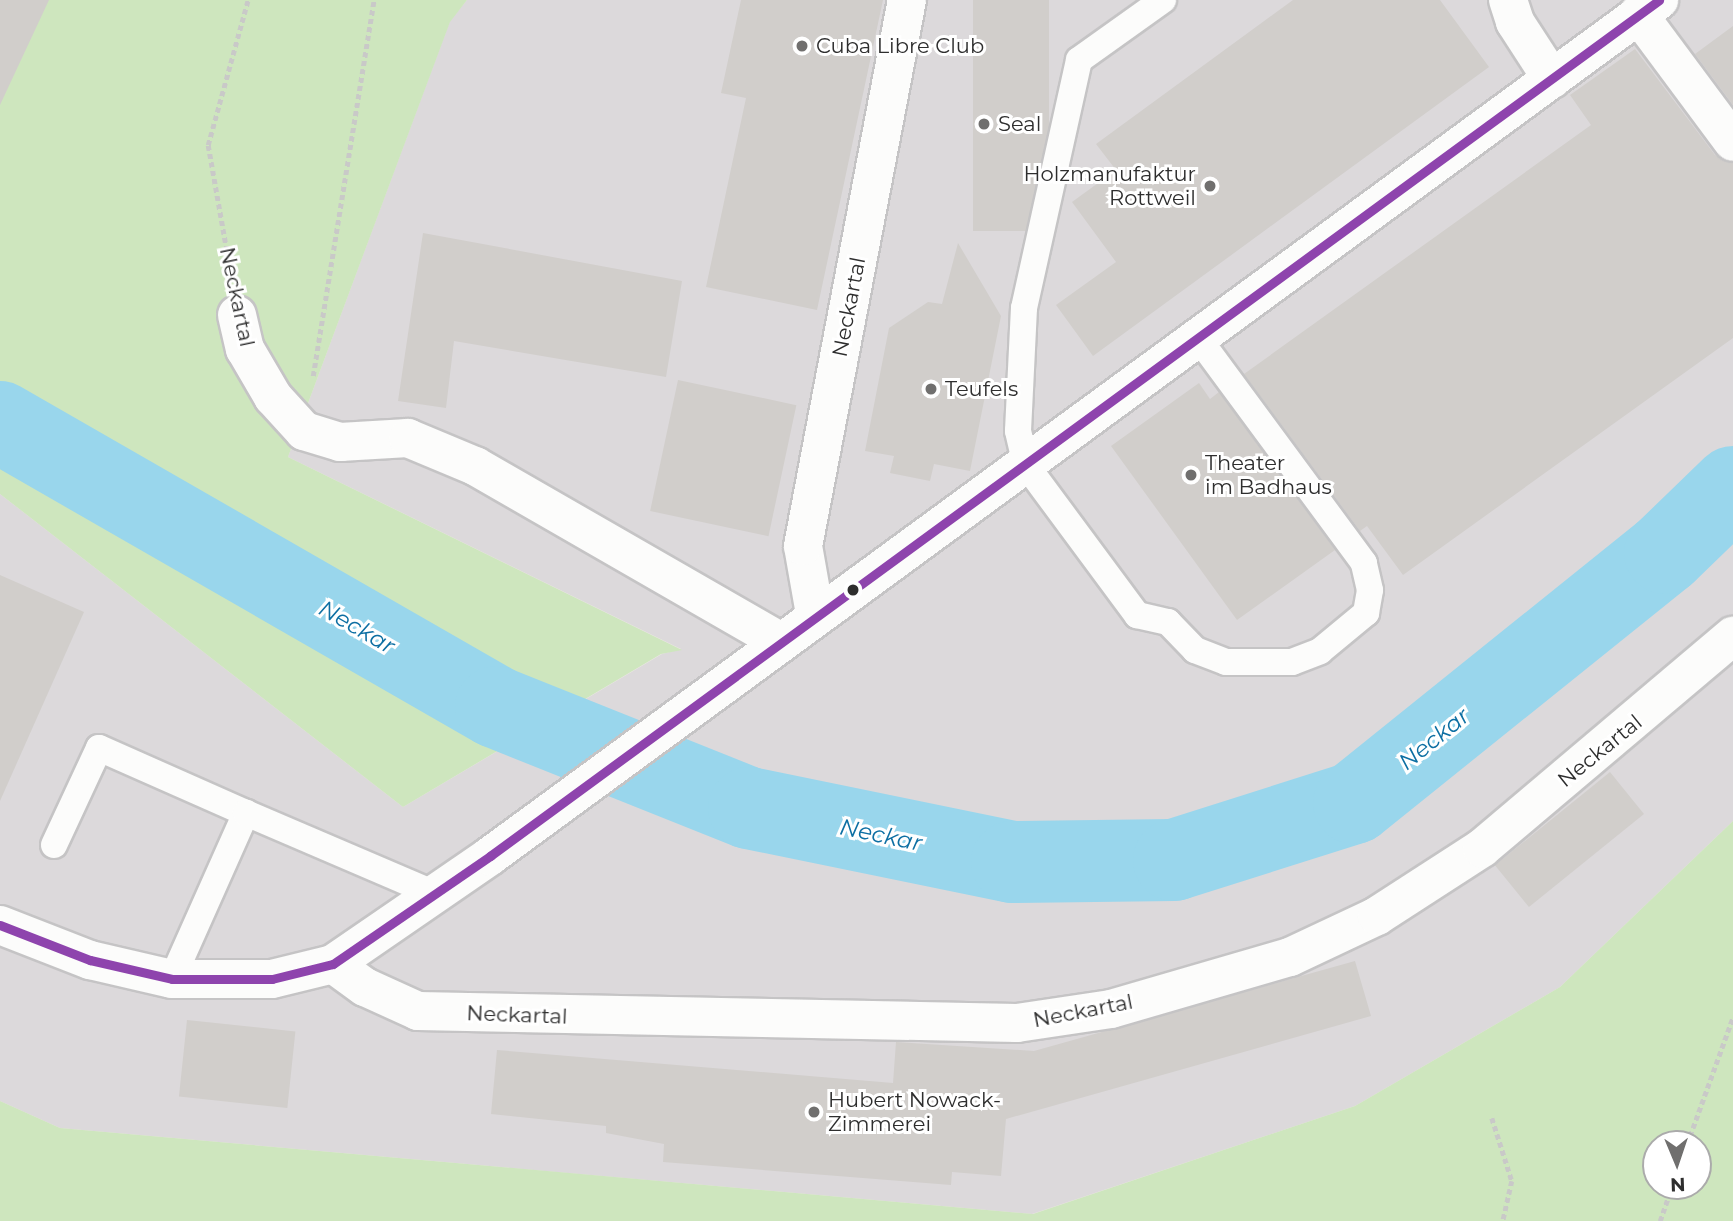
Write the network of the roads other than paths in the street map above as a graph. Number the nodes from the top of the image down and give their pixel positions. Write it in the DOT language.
graph roads {
  1 [pos="907,0"];
  2 [pos="1163,0"];
  3 [pos="1508,0"];
  4 [pos="1649,7"];
  5 [pos="1552,79"];
  6 [pos="1733,142"];
  7 [pos="237,314"];
  8 [pos="1199,339"];
  9 [pos="1026,465"];
  10 [pos="815,614"];
  11 [pos="1733,636"];
  12 [pos="779,641"];
  13 [pos="246,813"];
  14 [pos="54,845"];
  15 [pos="436,895"];
  16 [pos="0,925"];
  17 [pos="333,964"];
  18 [pos="172,979"];
  1 -- 10 [label="street, Neckartal"];
  2 -- 9 [label="lane"];
  3 -- 5 [label="street"];
  4 -- 5 [label="street"];
  4 -- 6 [label="street"];
  5 -- 8 [label="street"];
  7 -- 12 [label="street, Neckartal"];
  8 -- 9 [label="street"];
  8 -- 9 [label="lane"];
  9 -- 10 [label="street"];
  10 -- 12 [label="street"];
  11 -- 17 [label="street, Neckartal"];
  12 -- 15 [label="street"];
  13 -- 14 [label="lane"];
  13 -- 15 [label="lane"];
  13 -- 18 [label="lane"];
  15 -- 17 [label="street"];
  16 -- 18 [label="street"];
  17 -- 18 [label="street"];
}
